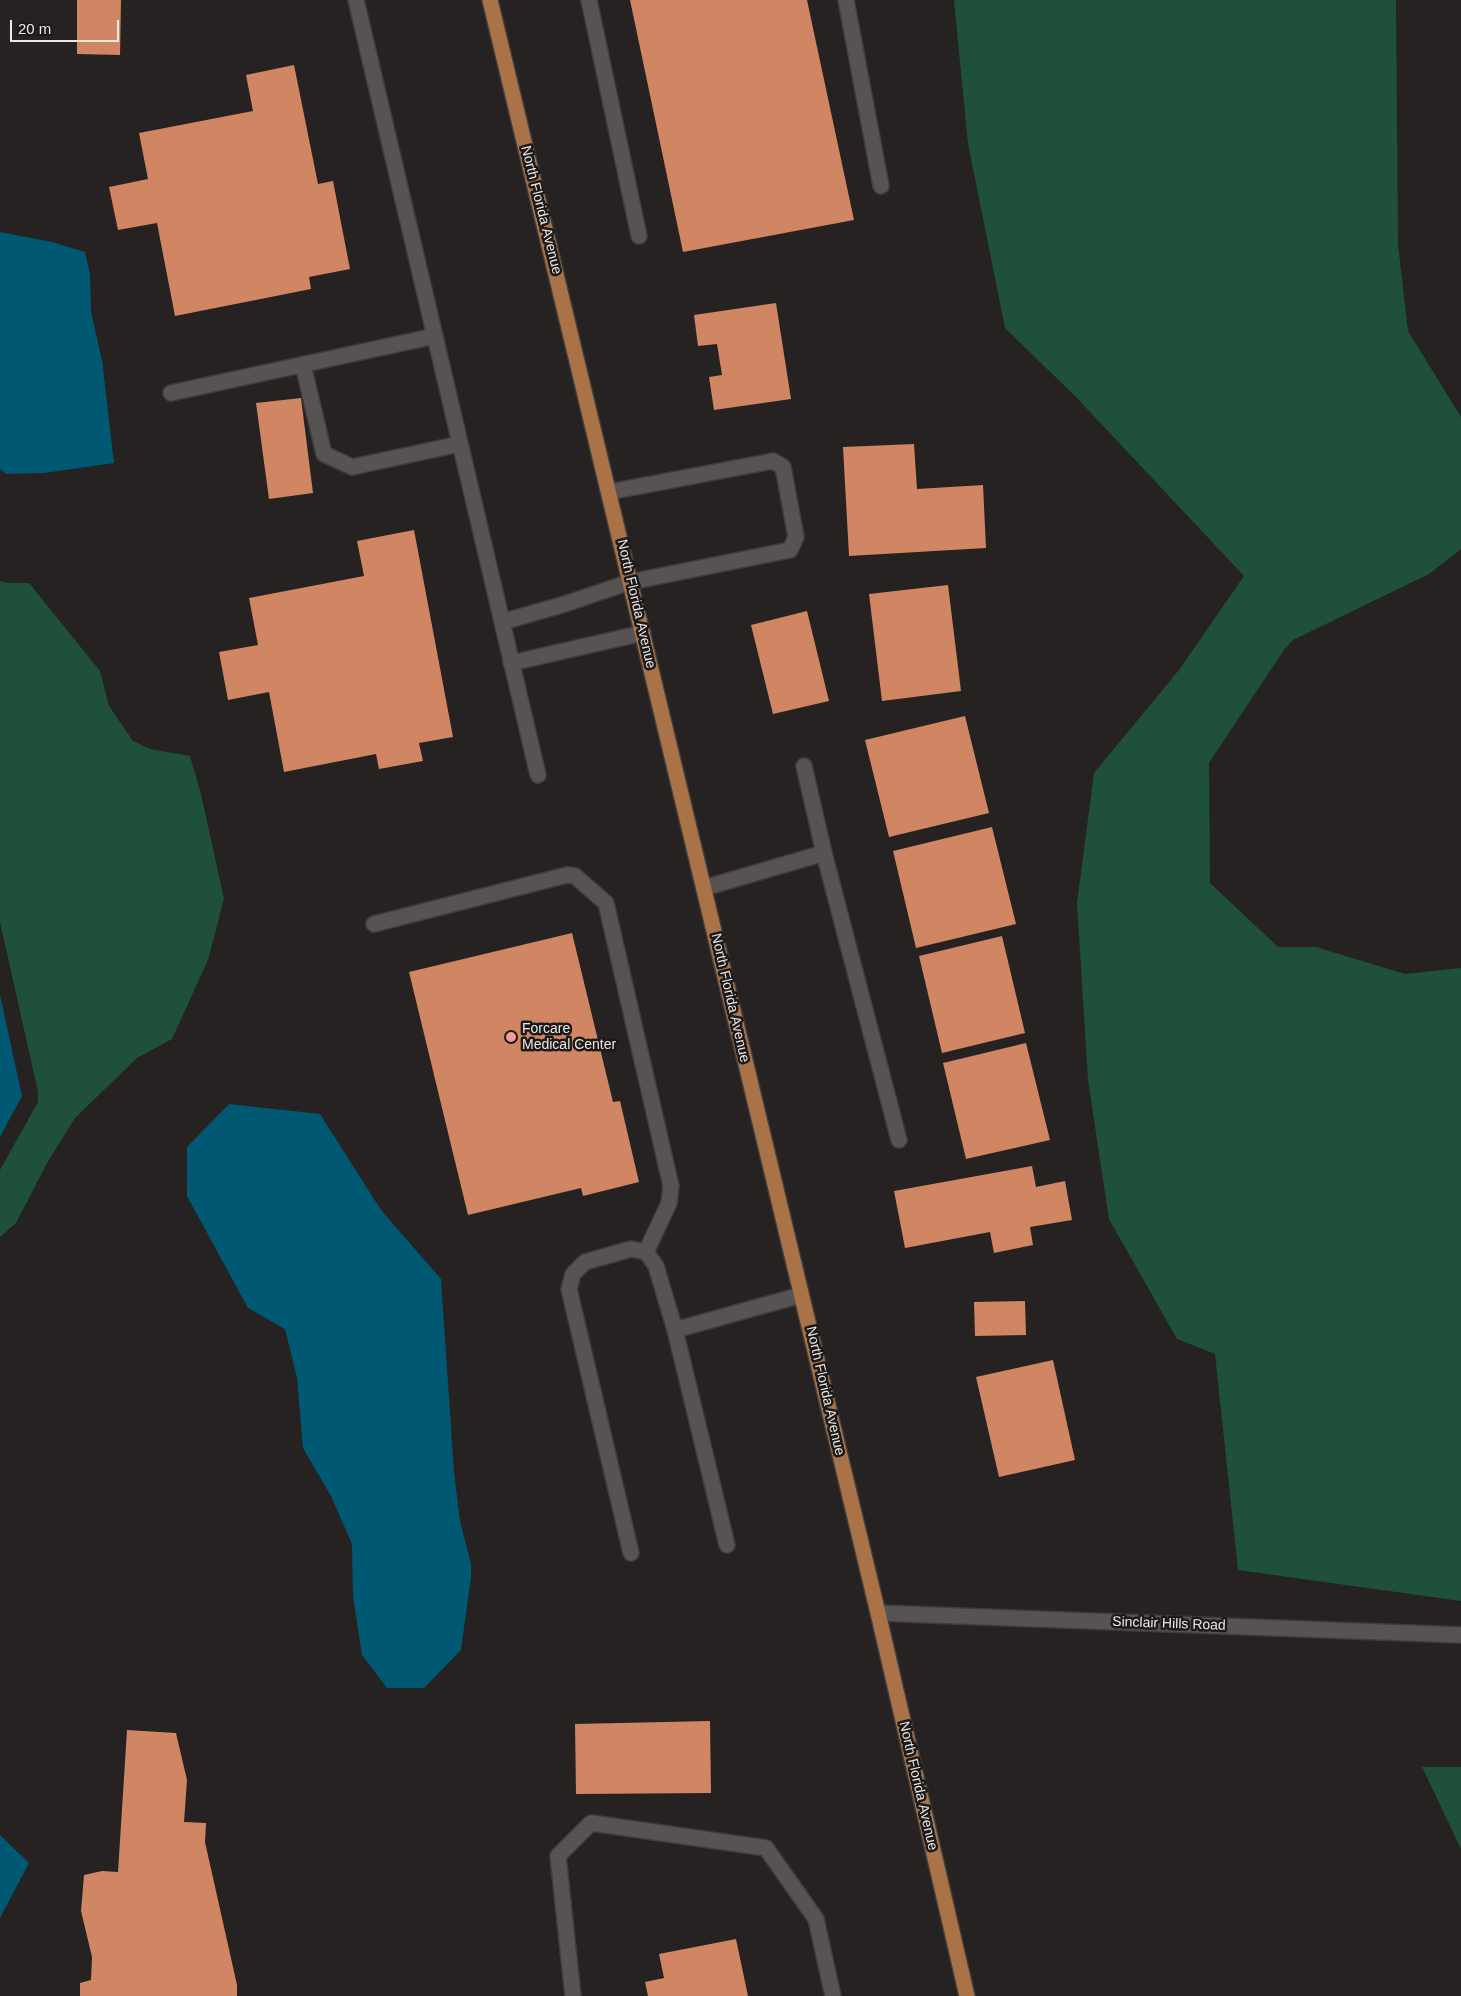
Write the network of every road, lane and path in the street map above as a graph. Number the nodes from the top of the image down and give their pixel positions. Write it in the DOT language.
graph roads {
  1 [pos="356,0"];
  2 [pos="490,0"];
  3 [pos="589,0"];
  4 [pos="846,0"];
  5 [pos="881,186"];
  6 [pos="639,236"];
  7 [pos="434,336"];
  8 [pos="303,364"];
  9 [pos="171,393"];
  10 [pos="460,444"];
  11 [pos="609,492"];
  12 [pos="630,582"];
  13 [pos="502,622"];
  14 [pos="642,633"];
  15 [pos="511,663"];
  16 [pos="804,766"];
  17 [pos="538,775"];
  18 [pos="824,853"];
  19 [pos="704,888"];
  20 [pos="374,924"];
  21 [pos="899,1140"];
  22 [pos="646,1252"];
  23 [pos="801,1295"];
  24 [pos="675,1330"];
  25 [pos="727,1545"];
  26 [pos="631,1553"];
  27 [pos="878,1613"];
  28 [pos="1461,1635"];
  29 [pos="573,1996"];
  30 [pos="833,1996"];
  31 [pos="967,1996"];
  1 -- 7 [label="street"];
  2 -- 11 [label="main road, North Florida Avenue"];
  3 -- 6 [label="street"];
  4 -- 5 [label="street"];
  7 -- 8 [label="street"];
  7 -- 10 [label="street"];
  8 -- 9 [label="street"];
  8 -- 10 [label="street"];
  10 -- 13 [label="street"];
  11 -- 12 [label="main road, North Florida Avenue"];
  11 -- 12 [label="street"];
  12 -- 13 [label="street"];
  12 -- 14 [label="main road, North Florida Avenue"];
  13 -- 15 [label="street"];
  14 -- 15 [label="street"];
  14 -- 19 [label="main road, North Florida Avenue"];
  15 -- 17 [label="street"];
  16 -- 18 [label="street"];
  18 -- 19 [label="street"];
  18 -- 21 [label="street"];
  19 -- 23 [label="main road, North Florida Avenue"];
  20 -- 22 [label="street"];
  22 -- 24 [label="street"];
  22 -- 26 [label="street"];
  23 -- 24 [label="street"];
  23 -- 27 [label="main road, North Florida Avenue"];
  24 -- 25 [label="street"];
  27 -- 28 [label="street, Sinclair Hills Road"];
  27 -- 31 [label="main road, North Florida Avenue"];
  29 -- 30 [label="street"];
}
